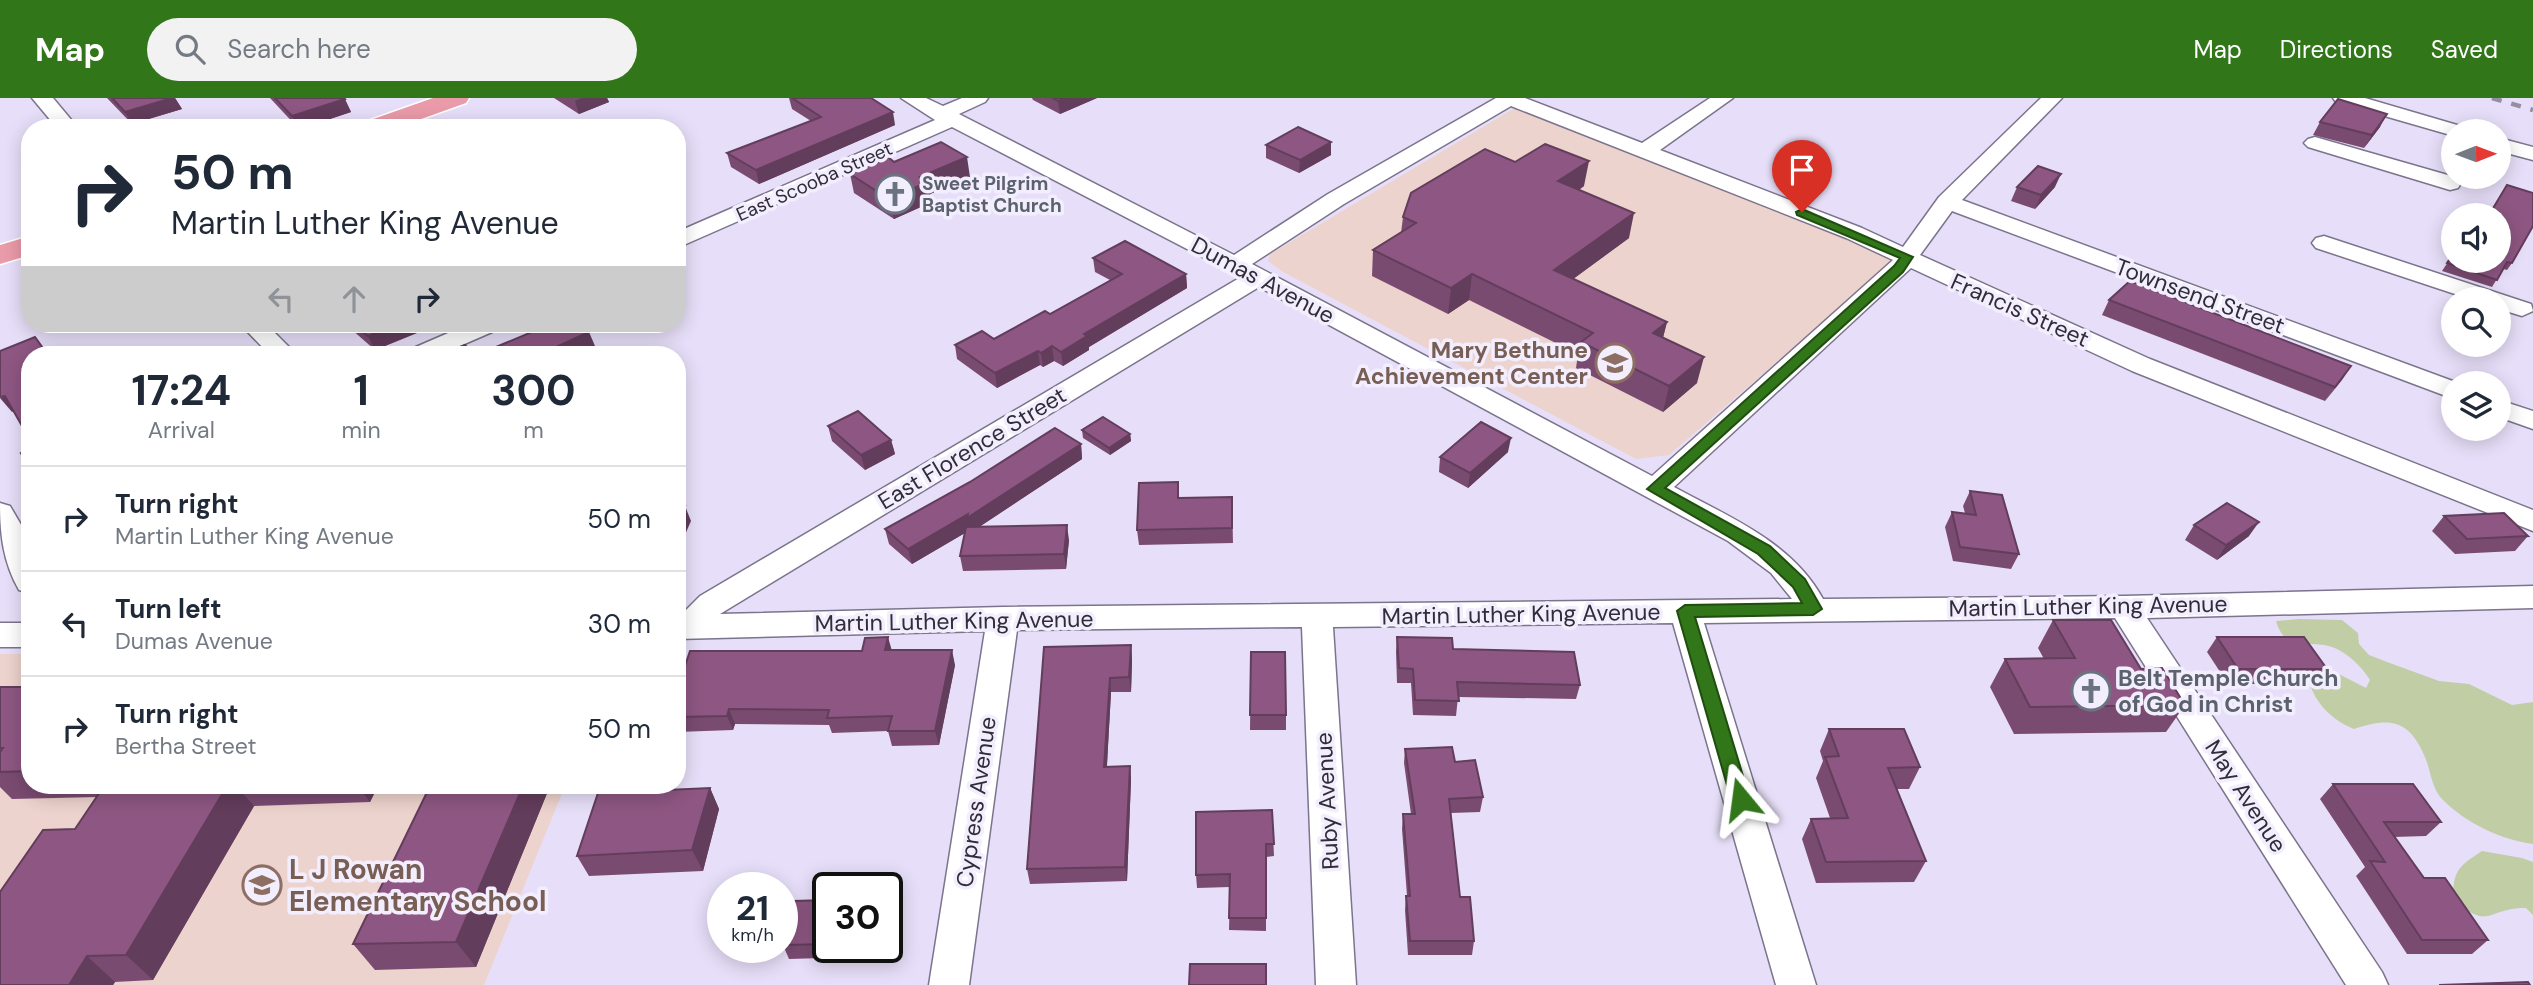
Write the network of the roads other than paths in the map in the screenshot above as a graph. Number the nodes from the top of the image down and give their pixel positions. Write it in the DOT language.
graph roads {
  1 [pos="42,98"];
  2 [pos="911,98"];
  3 [pos="978,98"];
  4 [pos="1508,98"];
  5 [pos="1723,98"];
  6 [pos="2052,98"];
  7 [pos="2343,98"];
  8 [pos="438,101"];
  9 [pos="946,117"];
  10 [pos="60,119"];
  11 [pos="393,119"];
  12 [pos="2441,129"];
  13 [pos="2315,144"];
  14 [pos="2511,147"];
  15 [pos="1646,150"];
  16 [pos="2533,153"];
  17 [pos="2441,180"];
  18 [pos="1947,202"];
  19 [pos="686,237"];
  20 [pos="2324,243"];
  21 [pos="21,248"];
  22 [pos="0,255"];
  23 [pos="1907,257"];
  24 [pos="1247,271"];
  25 [pos="2457,287"];
  26 [pos="261,333"];
  27 [pos="469,333"];
  28 [pos="275,346"];
  29 [pos="439,346"];
  30 [pos="2441,386"];
  31 [pos="2511,412"];
  32 [pos="2533,420"];
  33 [pos="1655,489"];
  34 [pos="2533,522"];
  35 [pos="14,527"];
  36 [pos="21,551"];
  37 [pos="2533,597"];
  38 [pos="2124,607"];
  39 [pos="1813,609"];
  40 [pos="1685,611"];
  41 [pos="1317,618"];
  42 [pos="1003,619"];
  43 [pos="686,624"];
  44 [pos="686,626"];
  45 [pos="949,985"];
  46 [pos="1336,985"];
  47 [pos="1796,985"];
  48 [pos="2368,985"];
  1 -- 10 [label="street"];
  2 -- 9 [label="street, Dumas Avenue"];
  3 -- 9 [label="street, East Scooba Street"];
  4 -- 15 [label="street, Francis Street"];
  4 -- 24 [label="street, East Florence Street"];
  5 -- 15 [label="street"];
  6 -- 18 [label="street"];
  7 -- 12 [label="street"];
  8 -- 11 [label="main road"];
  9 -- 19 [label="street, East Scooba Street"];
  9 -- 24 [label="street, Dumas Avenue"];
  13 -- 17 [label="street"];
  14 -- 16 [label="street"];
  15 -- 23 [label="street, Francis Street"];
  18 -- 23 [label="street"];
  18 -- 30 [label="street, Townsend Street"];
  20 -- 25 [label="street"];
  21 -- 22 [label="main road"];
  23 -- 33 [label="street"];
  23 -- 34 [label="street, Francis Street"];
  24 -- 33 [label="street, Dumas Avenue"];
  24 -- 43 [label="street, East Florence Street"];
  26 -- 28 [label="street"];
  27 -- 29 [label="street"];
  31 -- 32 [label="street"];
  33 -- 39 [label="street, Dumas Avenue"];
  35 -- 36 [label="street"];
  37 -- 38 [label="street, Martin Luther King Avenue"];
  38 -- 39 [label="street, Martin Luther King Avenue"];
  38 -- 48 [label="street, May Avenue"];
  39 -- 40 [label="street, Martin Luther King Avenue"];
  40 -- 41 [label="street, Martin Luther King Avenue"];
  40 -- 47 [label="street"];
  41 -- 42 [label="street, Martin Luther King Avenue"];
  41 -- 46 [label="street, Ruby Avenue"];
  42 -- 44 [label="street, Martin Luther King Avenue"];
  42 -- 45 [label="street, Cypress Avenue"];
}
